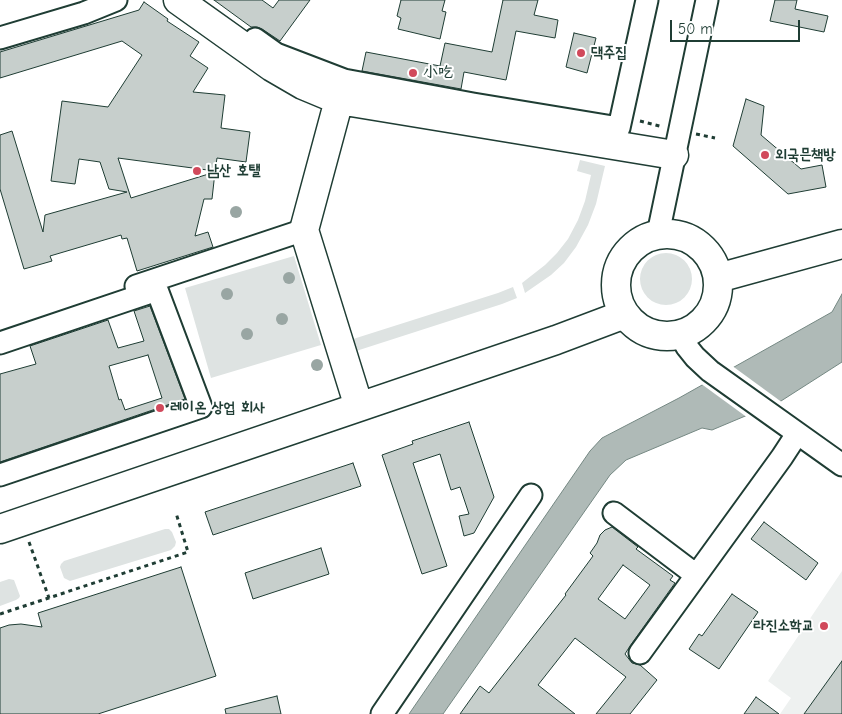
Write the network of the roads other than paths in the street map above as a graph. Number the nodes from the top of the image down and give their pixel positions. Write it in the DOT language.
graph roads {
  1 [pos="116,0"];
  2 [pos="178,0"];
  3 [pos="199,0"];
  4 [pos="647,0"];
  5 [pos="707,0"];
  6 [pos="0,38"];
  7 [pos="339,100"];
  8 [pos="674,155"];
  9 [pos="304,230"];
  10 [pos="658,234"];
  11 [pos="842,244"];
  12 [pos="718,278"];
  13 [pos="625,314"];
  14 [pos="0,330"];
  15 [pos="679,334"];
  16 [pos="0,343"];
  17 [pos="360,407"];
  18 [pos="798,434"];
  19 [pos="842,465"];
  20 [pos="0,475"];
  21 [pos="531,495"];
  22 [pos="614,513"];
  23 [pos="0,529"];
  24 [pos="696,575"];
  25 [pos="640,653"];
  26 [pos="382,714"];
  1 -- 6 [label="street"];
  2 -- 7 [label="main road"];
  3 -- 4 [label="street"];
  5 -- 8 [label="street"];
  7 -- 8 [label="main road"];
  7 -- 9 [label="main road"];
  8 -- 10 [label="street"];
  9 -- 14 [label="street"];
  9 -- 17 [label="main road"];
  10 -- 12 [label="main road"];
  10 -- 13 [label="main road"];
  11 -- 12 [label="main road"];
  12 -- 15 [label="main road"];
  13 -- 15 [label="main road"];
  13 -- 17 [label="main road"];
  15 -- 18 [label="street"];
  16 -- 20 [label="street"];
  17 -- 23 [label="main road"];
  18 -- 19 [label="street"];
  18 -- 24 [label="street"];
  21 -- 26 [label="street"];
  22 -- 24 [label="street"];
  24 -- 25 [label="street"];
}
